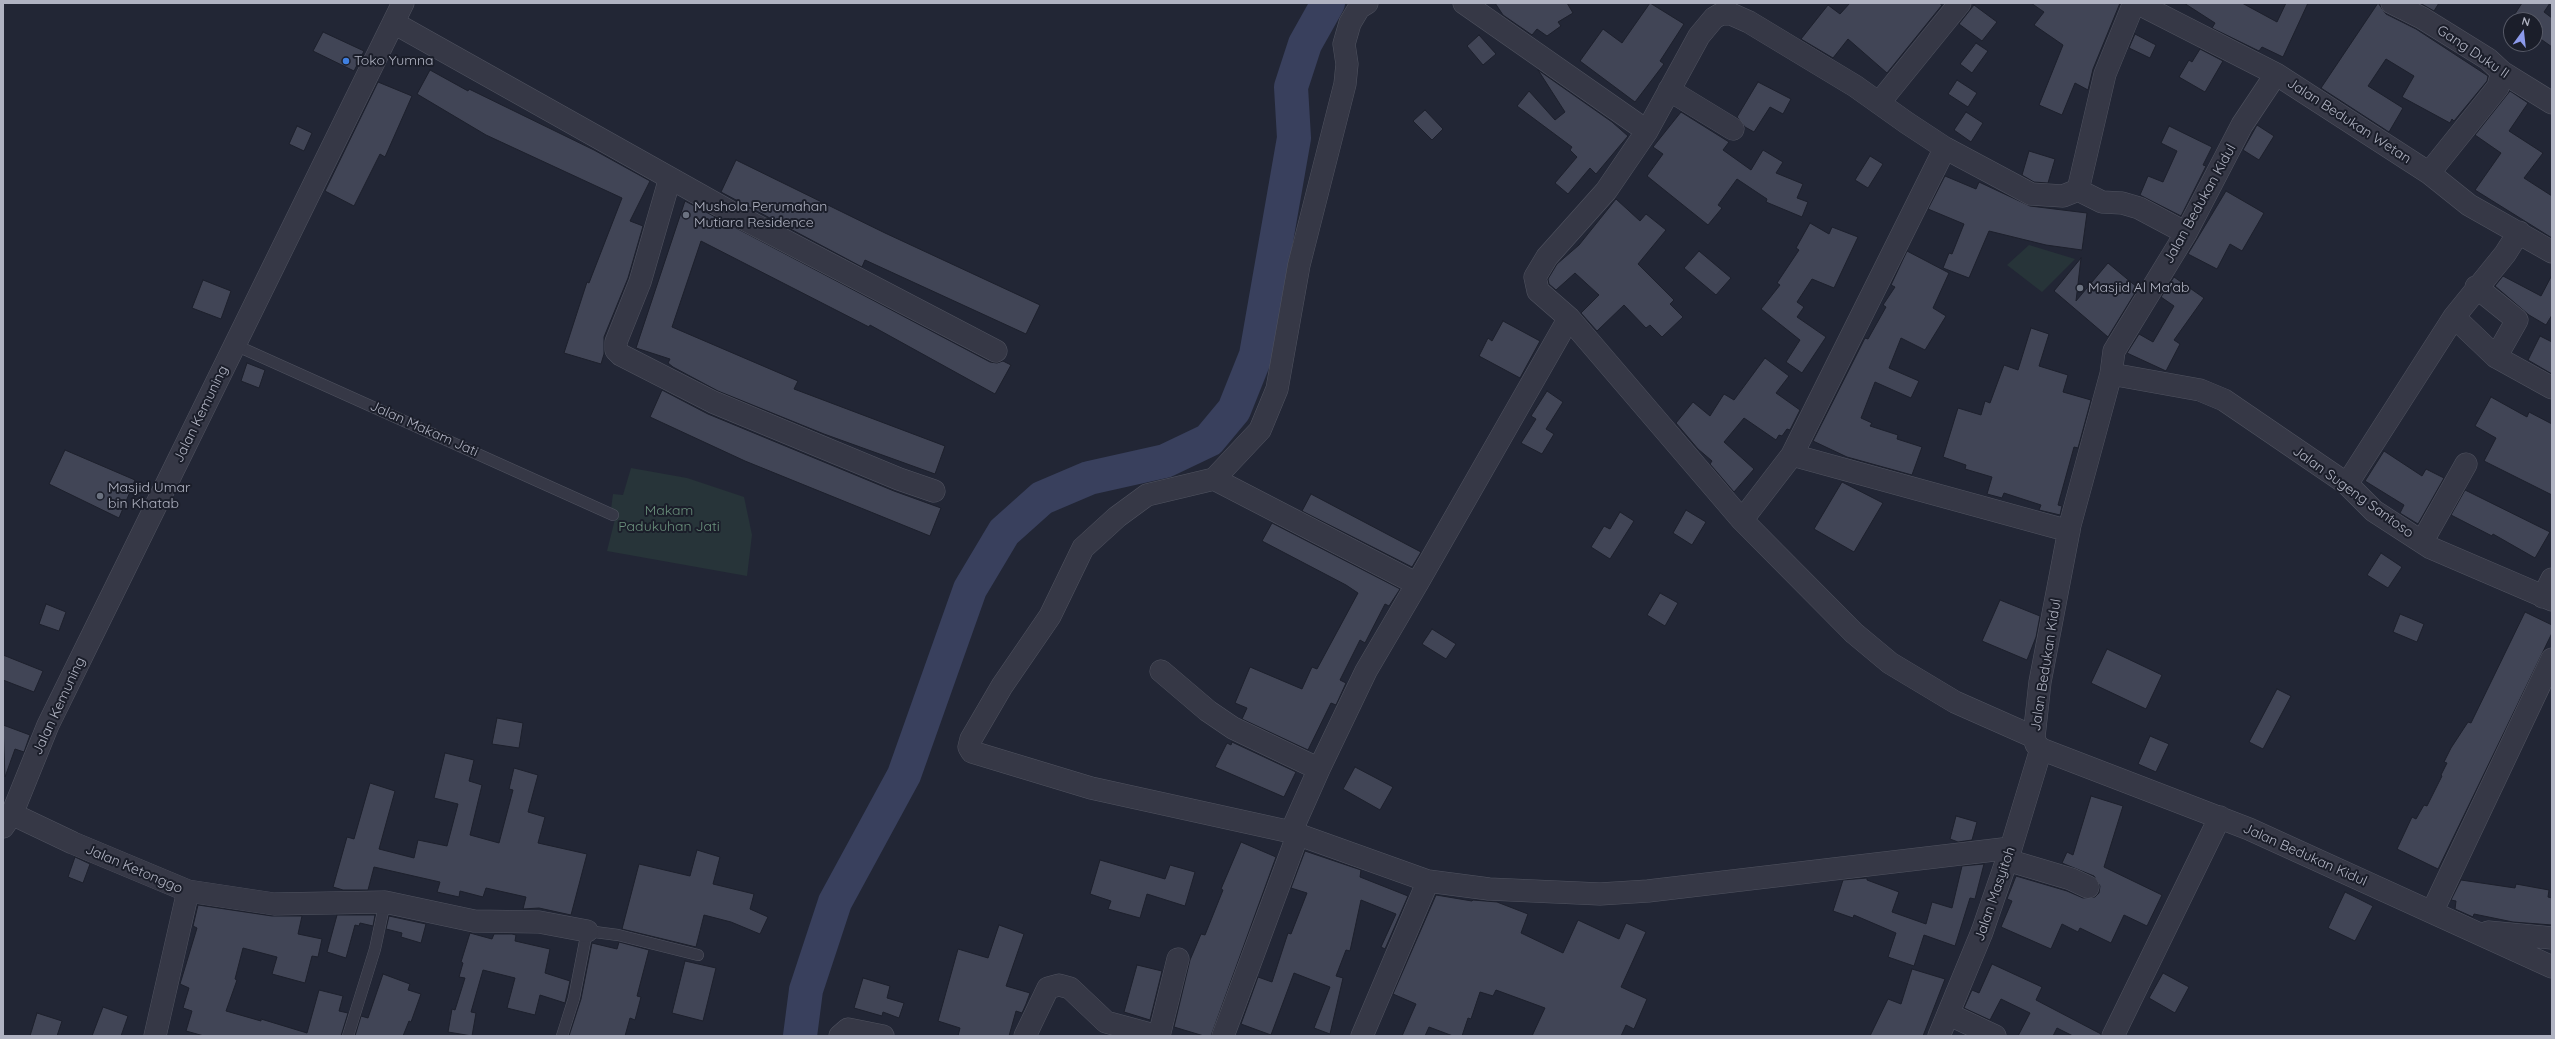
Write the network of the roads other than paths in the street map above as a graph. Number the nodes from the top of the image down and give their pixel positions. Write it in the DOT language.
graph roads {
  1 [pos="403,3"];
  2 [pos="1367,3"];
  3 [pos="1464,3"];
  4 [pos="1960,3"];
  5 [pos="2134,3"];
  6 [pos="2137,3"];
  7 [pos="2392,3"];
  8 [pos="394,24"];
  9 [pos="2502,72"];
  10 [pos="2276,74"];
  11 [pos="1669,90"];
  12 [pos="1879,103"];
  13 [pos="2552,103"];
  14 [pos="1733,129"];
  15 [pos="1647,131"];
  16 [pos="1945,148"];
  17 [pos="2430,173"];
  18 [pos="670,178"];
  19 [pos="2078,190"];
  20 [pos="2519,232"];
  21 [pos="2186,233"];
  22 [pos="2549,243"];
  23 [pos="2476,287"];
  24 [pos="2454,317"];
  25 [pos="1569,318"];
  26 [pos="235,345"];
  27 [pos="996,351"];
  28 [pos="2496,357"];
  29 [pos="2111,374"];
  30 [pos="2552,388"];
  31 [pos="1792,455"];
  32 [pos="2466,464"];
  33 [pos="1214,479"];
  34 [pos="2346,484"];
  35 [pos="934,491"];
  36 [pos="613,515"];
  37 [pos="1742,520"];
  38 [pos="2069,530"];
  39 [pos="2422,542"];
  40 [pos="1417,584"];
  41 [pos="2549,592"];
  42 [pos="2552,660"];
  43 [pos="1160,672"];
  44 [pos="2038,743"];
  45 [pos="1319,769"];
  46 [pos="2220,817"];
  47 [pos="7,821"];
  48 [pos="1294,833"];
  49 [pos="2009,854"];
  50 [pos="1428,881"];
  51 [pos="2088,887"];
  52 [pos="188,890"];
  53 [pos="385,902"];
  54 [pos="2432,912"];
  55 [pos="587,931"];
  56 [pos="2472,931"];
  57 [pos="2552,938"];
  58 [pos="698,955"];
  59 [pos="1178,959"];
  60 [pos="2552,967"];
  61 [pos="1948,1014"];
  62 [pos="155,1036"];
  63 [pos="348,1036"];
  64 [pos="562,1036"];
  65 [pos="840,1036"];
  66 [pos="883,1036"];
  67 [pos="1025,1036"];
  68 [pos="1158,1036"];
  69 [pos="1223,1036"];
  70 [pos="1362,1036"];
  71 [pos="1939,1036"];
  72 [pos="1995,1036"];
  73 [pos="2113,1036"];
  1 -- 8 [label="street, Jalan Kemuning"];
  2 -- 33 [label="street"];
  3 -- 15 [label="street"];
  4 -- 12 [label="street"];
  5 -- 19 [label="street"];
  6 -- 10 [label="street, Jalan Bedukan Wetan"];
  7 -- 9 [label="street, Gang Duku II"];
  8 -- 18 [label="street"];
  8 -- 26 [label="street, Jalan Kemuning"];
  9 -- 13 [label="street, Gang Duku II"];
  9 -- 17 [label="street"];
  10 -- 17 [label="street, Jalan Bedukan Wetan"];
  10 -- 21 [label="street, Jalan Bedukan Kidul"];
  11 -- 12 [label="street"];
  11 -- 14 [label="street"];
  11 -- 15 [label="street"];
  12 -- 16 [label="street"];
  15 -- 25 [label="street"];
  16 -- 19 [label="street"];
  16 -- 31 [label="street"];
  17 -- 20 [label="street, Jalan Bedukan Wetan"];
  18 -- 27 [label="street"];
  18 -- 35 [label="street"];
  19 -- 21 [label="street"];
  20 -- 22 [label="street, Jalan Bedukan Wetan"];
  20 -- 23 [label="street"];
  21 -- 29 [label="street, Jalan Bedukan Kidul"];
  23 -- 24 [label="street"];
  23 -- 28 [label="street"];
  24 -- 28 [label="street"];
  24 -- 34 [label="street"];
  25 -- 37 [label="street"];
  25 -- 40 [label="street"];
  26 -- 36 [label="lane, Jalan Makam Jati"];
  26 -- 47 [label="street, Jalan Kemuning"];
  28 -- 30 [label="street"];
  29 -- 34 [label="street, Jalan Sugeng Santoso"];
  29 -- 38 [label="street, Jalan Bedukan Kidul"];
  31 -- 37 [label="street"];
  31 -- 38 [label="street"];
  32 -- 39 [label="street"];
  33 -- 40 [label="street"];
  33 -- 48 [label="street"];
  34 -- 39 [label="street, Jalan Sugeng Santoso"];
  37 -- 44 [label="street"];
  38 -- 44 [label="street, Jalan Bedukan Kidul"];
  39 -- 41 [label="street, Jalan Sugeng Santoso"];
  40 -- 45 [label="street"];
  42 -- 54 [label="street"];
  43 -- 45 [label="street"];
  44 -- 46 [label="street, Jalan Bedukan Kidul"];
  44 -- 49 [label="street, Jalan Masyitoh"];
  45 -- 48 [label="street"];
  46 -- 54 [label="street, Jalan Bedukan Kidul"];
  46 -- 73 [label="street"];
  47 -- 52 [label="street, Jalan Ketonggo"];
  48 -- 50 [label="street"];
  48 -- 69 [label="street"];
  49 -- 50 [label="street"];
  49 -- 51 [label="street"];
  49 -- 61 [label="street, Jalan Masyitoh"];
  50 -- 70 [label="street"];
  52 -- 53 [label="street"];
  52 -- 62 [label="street, Jalan Ketonggo"];
  53 -- 55 [label="street"];
  53 -- 63 [label="lane"];
  54 -- 56 [label="street, Jalan Bedukan Kidul"];
  55 -- 58 [label="lane"];
  55 -- 64 [label="lane"];
  56 -- 57 [label="street"];
  56 -- 60 [label="street, Jalan Bedukan Kidul"];
  59 -- 68 [label="street"];
  61 -- 71 [label="street, Jalan Masyitoh"];
  61 -- 72 [label="street"];
  65 -- 66 [label="street"];
  67 -- 68 [label="street"];
}
